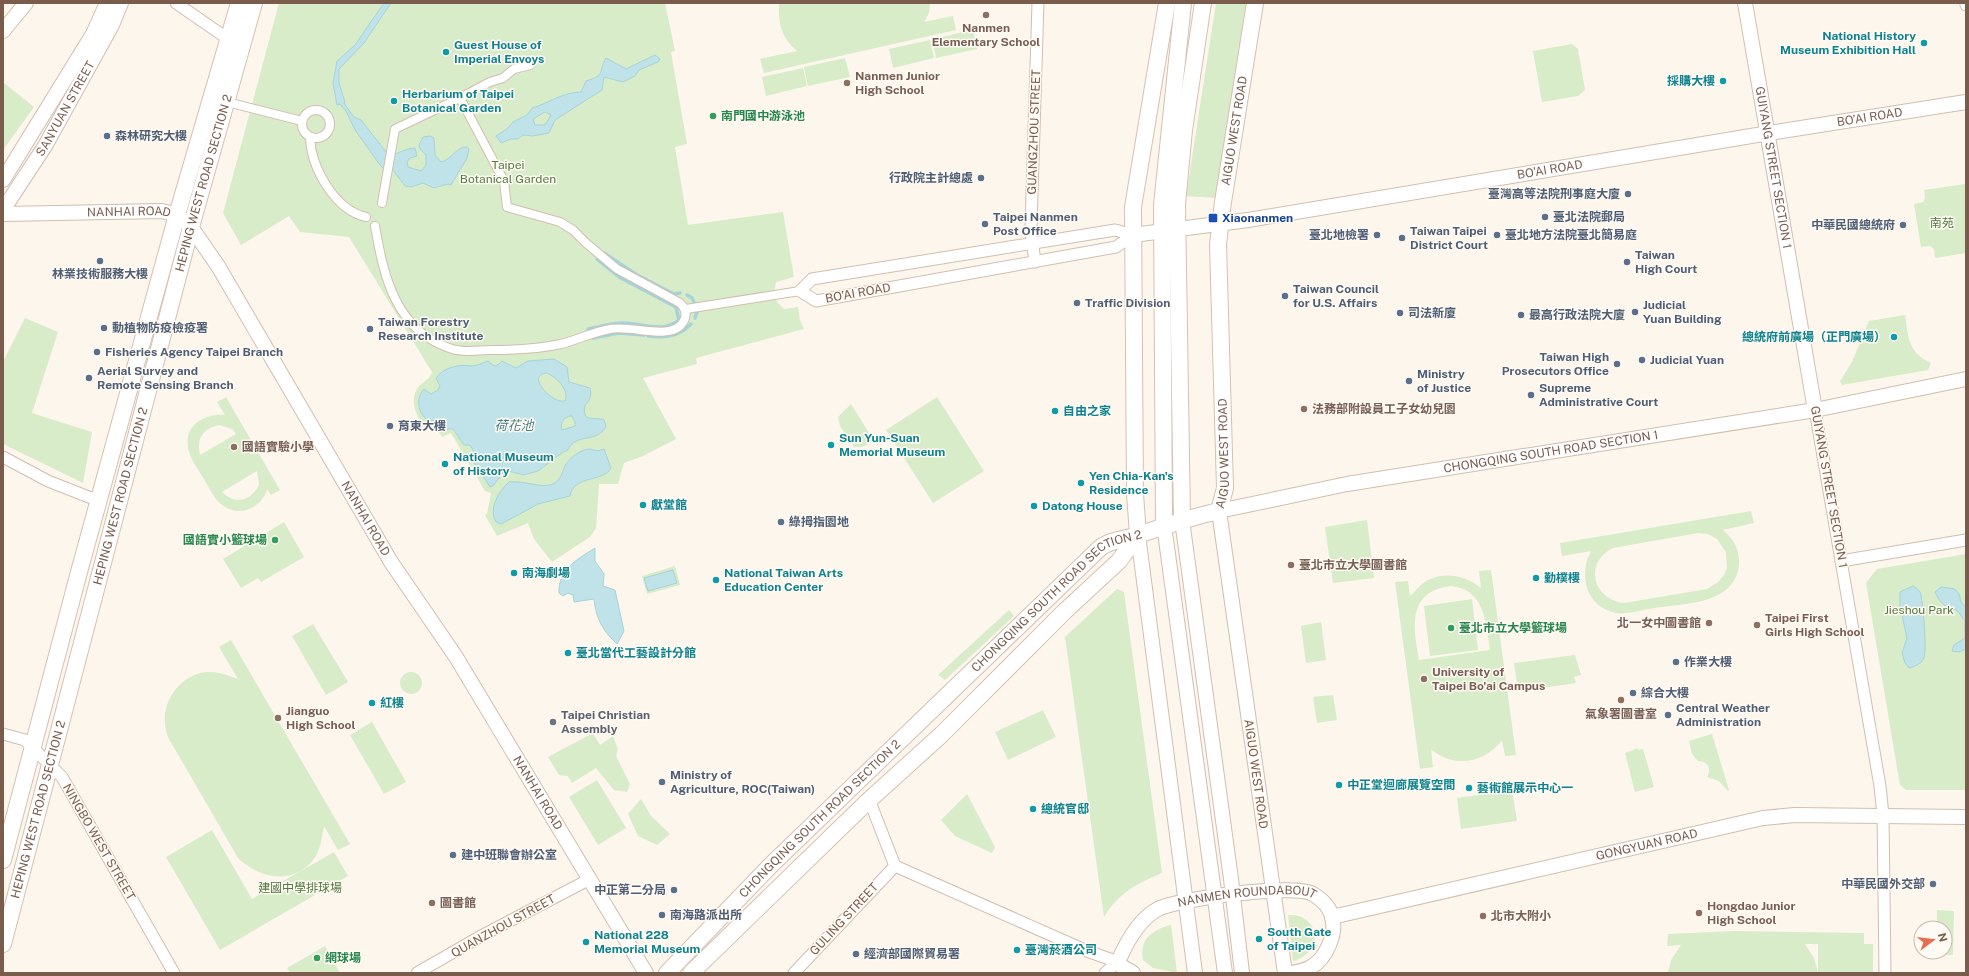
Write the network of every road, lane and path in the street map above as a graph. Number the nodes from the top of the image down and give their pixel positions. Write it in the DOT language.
graph roads {
  1 [pos="26,3"];
  2 [pos="107,3"];
  3 [pos="122,3"];
  4 [pos="176,3"];
  5 [pos="238,3"];
  6 [pos="254,3"];
  7 [pos="1038,3"];
  8 [pos="1167,3"];
  9 [pos="1183,3"];
  10 [pos="1204,3"];
  11 [pos="1256,3"];
  12 [pos="1745,3"];
  13 [pos="3,31"];
  14 [pos="228,39"];
  15 [pos="530,65"];
  16 [pos="460,98"];
  17 [pos="227,102"];
  18 [pos="1966,102"];
  19 [pos="302,121"];
  20 [pos="1768,133"];
  21 [pos="310,137"];
  22 [pos="3,180"];
  23 [pos="382,203"];
  24 [pos="3,210"];
  25 [pos="3,214"];
  26 [pos="177,215"];
  27 [pos="366,217"];
  28 [pos="1221,223"];
  29 [pos="374,226"];
  30 [pos="191,227"];
  31 [pos="1169,230"];
  32 [pos="1133,235"];
  33 [pos="1033,243"];
  34 [pos="1035,262"];
  35 [pos="800,291"];
  36 [pos="686,309"];
  37 [pos="1966,379"];
  38 [pos="1815,410"];
  39 [pos="3,456"];
  40 [pos="99,501"];
  41 [pos="1219,511"];
  42 [pos="1182,520"];
  43 [pos="1164,525"];
  44 [pos="1138,535"];
  45 [pos="1966,540"];
  46 [pos="1842,560"];
  47 [pos="3,734"];
  48 [pos="33,749"];
  49 [pos="50,764"];
  50 [pos="867,802"];
  51 [pos="1883,815"];
  52 [pos="1966,817"];
  53 [pos="3,860"];
  54 [pos="894,866"];
  55 [pos="590,879"];
  56 [pos="1273,890"];
  57 [pos="1232,895"];
  58 [pos="1216,896"];
  59 [pos="1186,902"];
  60 [pos="1332,917"];
  61 [pos="3,944"];
  62 [pos="1118,962"];
  63 [pos="174,973"];
  64 [pos="417,973"];
  65 [pos="646,973"];
  66 [pos="667,973"];
  67 [pos="691,973"];
  68 [pos="794,973"];
  69 [pos="1105,973"];
  70 [pos="1133,973"];
  71 [pos="1195,973"];
  72 [pos="1225,973"];
  73 [pos="1242,973"];
  74 [pos="1285,973"];
  75 [pos="1290,973"];
  76 [pos="1885,973"];
  1 -- 13 [label="street"];
  2 -- 22 [label="street, SANYUAN STREET"];
  3 -- 24 [label="street, SANYUAN STREET"];
  4 -- 14 [label="street"];
  5 -- 14 [label="main road, HEPING WEST ROAD SECTION 2"];
  6 -- 17 [label="main road, HEPING WEST ROAD SECTION 2"];
  7 -- 33 [label="street, GUANGZHOU STREET"];
  8 -- 32 [label="main road"];
  9 -- 31 [label="main road"];
  10 -- 31 [label="main road"];
  11 -- 28 [label="main road, AIGUO WEST ROAD"];
  12 -- 20 [label="street, GUIYANG STREET SECTION 1"];
  14 -- 26 [label="main road, HEPING WEST ROAD SECTION 2"];
  15 -- 16 [label="street"];
  16 -- 23 [label="street"];
  16 -- 36 [label="street"];
  17 -- 19 [label="street"];
  17 -- 30 [label="main road, HEPING WEST ROAD SECTION 2"];
  18 -- 20 [label="street, BO’AI ROAD"];
  19 -- 21 [label="street"];
  19 -- 21 [label="street"];
  20 -- 28 [label="street, BO’AI ROAD"];
  20 -- 38 [label="street, GUIYANG STREET SECTION 1"];
  21 -- 27 [label="street"];
  25 -- 26 [label="street, NANHAI ROAD"];
  26 -- 30 [label="street, NANHAI ROAD"];
  26 -- 40 [label="main road, HEPING WEST ROAD SECTION 2"];
  28 -- 31 [label="street, BO’AI ROAD"];
  28 -- 41 [label="main road, AIGUO WEST ROAD"];
  29 -- 36 [label="street"];
  30 -- 49 [label="main road, HEPING WEST ROAD SECTION 2"];
  30 -- 55 [label="street, NANHAI ROAD"];
  31 -- 32 [label="street, BO’AI ROAD"];
  31 -- 42 [label="main road"];
  31 -- 43 [label="main road"];
  32 -- 33 [label="street, BO’AI ROAD"];
  32 -- 34 [label="street, BO’AI ROAD"];
  32 -- 44 [label="main road"];
  33 -- 34 [label="street, GUANGZHOU STREET"];
  33 -- 35 [label="street, BO’AI ROAD"];
  34 -- 35 [label="street, BO’AI ROAD"];
  35 -- 36 [label="street"];
  37 -- 38 [label="street, CHONGQING SOUTH ROAD SECTION 1"];
  38 -- 41 [label="street, CHONGQING SOUTH ROAD SECTION 1"];
  38 -- 46 [label="street, GUIYANG STREET SECTION 1"];
  39 -- 40 [label="street"];
  40 -- 48 [label="main road, HEPING WEST ROAD SECTION 2"];
  41 -- 42 [label="main road, CHONGQING SOUTH ROAD SECTION 1"];
  41 -- 56 [label="street, AIGUO WEST ROAD"];
  42 -- 43 [label="main road, CHONGQING SOUTH ROAD SECTION 1"];
  42 -- 57 [label="street"];
  43 -- 44 [label="main road, CHONGQING SOUTH ROAD SECTION 1"];
  43 -- 58 [label="street"];
  44 -- 50 [label="main road, CHONGQING SOUTH ROAD SECTION 2"];
  44 -- 59 [label="street"];
  44 -- 66 [label="main road, CHONGQING SOUTH ROAD SECTION 2"];
  45 -- 46 [label="street"];
  46 -- 51 [label="street, GUIYANG STREET SECTION 1"];
  47 -- 48 [label="street, NINGBO WEST STREET"];
  48 -- 49 [label="street, NINGBO WEST STREET"];
  48 -- 53 [label="main road, HEPING WEST ROAD SECTION 2"];
  49 -- 61 [label="main road, HEPING WEST ROAD SECTION 2"];
  49 -- 63 [label="street, NINGBO WEST STREET"];
  50 -- 54 [label="street"];
  50 -- 67 [label="main road, CHONGQING SOUTH ROAD SECTION 2"];
  51 -- 52 [label="street, GONGYUAN ROAD"];
  51 -- 60 [label="street, GONGYUAN ROAD"];
  51 -- 76 [label="street, GUIYANG STREET SECTION 1"];
  54 -- 62 [label="street"];
  54 -- 68 [label="street, GULING STREET"];
  55 -- 64 [label="street, QUANZHOU STREET"];
  55 -- 65 [label="street, NANHAI ROAD"];
  56 -- 57 [label="street, NANMEN ROUNDABOUT"];
  56 -- 60 [label="street, NANMEN ROUNDABOUT"];
  56 -- 74 [label="street, AIGUO WEST ROAD"];
  57 -- 58 [label="street, NANMEN ROUNDABOUT"];
  57 -- 73 [label="street"];
  58 -- 59 [label="street, NANMEN ROUNDABOUT"];
  58 -- 72 [label="street"];
  59 -- 62 [label="street, NANMEN ROUNDABOUT"];
  59 -- 71 [label="street"];
  60 -- 75 [label="street"];
  62 -- 69 [label="street"];
  62 -- 70 [label="street"];
}
